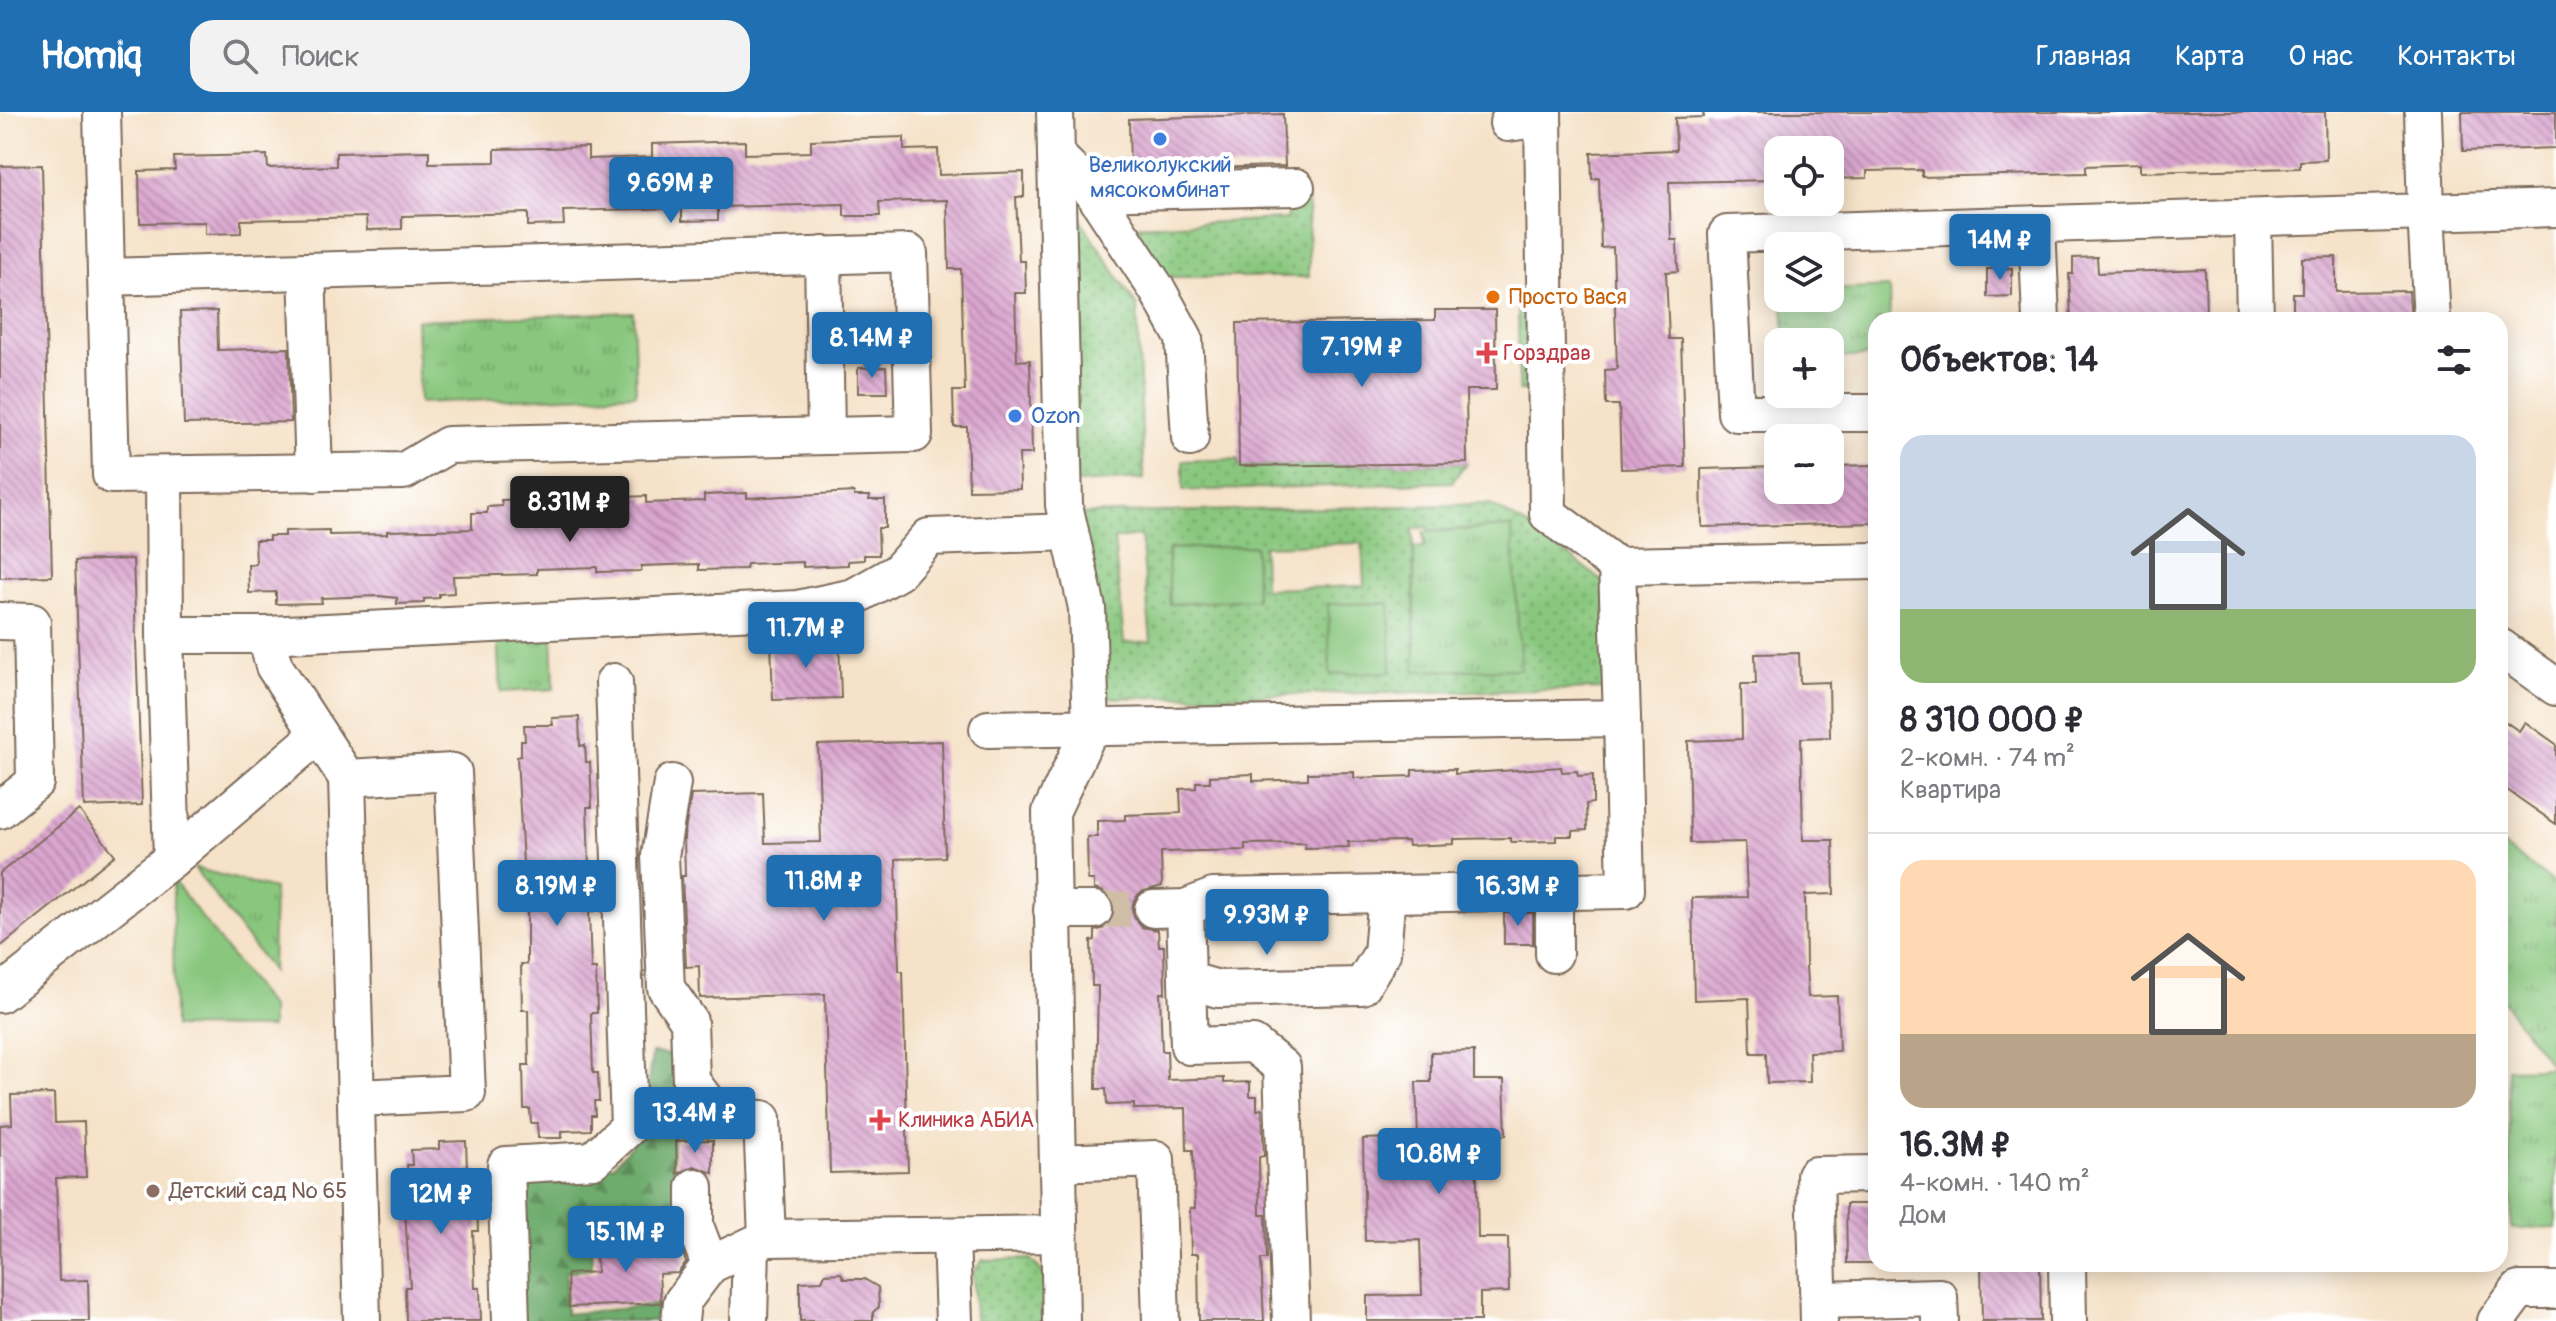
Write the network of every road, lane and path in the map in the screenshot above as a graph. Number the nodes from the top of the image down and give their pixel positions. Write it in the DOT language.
graph roads {
  1 [pos="102,112"];
  2 [pos="1055,112"];
  3 [pos="2423,112"];
  4 [pos="1531,118"];
  5 [pos="1056,155"];
  6 [pos="1296,187"];
  7 [pos="1093,192"];
  8 [pos="2556,208"];
  9 [pos="2426,212"];
  10 [pos="2253,219"];
  11 [pos="2037,224"];
  12 [pos="823,255"];
  13 [pos="307,271"];
  14 [pos="106,277"];
  15 [pos="2041,312"];
  16 [pos="2255,312"];
  17 [pos="2432,312"];
  18 [pos="1868,413"];
  19 [pos="826,435"];
  20 [pos="1190,438"];
  21 [pos="314,473"];
  22 [pos="164,476"];
  23 [pos="1070,532"];
  24 [pos="1868,561"];
  25 [pos="1617,566"];
  26 [pos="0,621"];
  27 [pos="165,635"];
  28 [pos="266,635"];
  29 [pos="2508,653"];
  30 [pos="614,682"];
  31 [pos="2556,687"];
  32 [pos="1622,718"];
  33 [pos="1091,727"];
  34 [pos="988,729"];
  35 [pos="318,735"];
  36 [pos="347,778"];
  37 [pos="672,783"];
  38 [pos="0,810"];
  39 [pos="660,856"];
  40 [pos="172,859"];
  41 [pos="620,859"];
  42 [pos="1554,891"];
  43 [pos="1387,894"];
  44 [pos="1052,910"];
  45 [pos="1094,910"];
  46 [pos="1554,954"];
  47 [pos="1187,980"];
  48 [pos="0,994"];
  49 [pos="356,1098"];
  50 [pos="1058,1163"];
  51 [pos="1868,1174"];
  52 [pos="695,1187"];
  53 [pos="971,1231"];
  54 [pos="1059,1234"];
  55 [pos="759,1242"];
  56 [pos="710,1265"];
  57 [pos="2067,1272"];
  58 [pos="2556,1290"];
  59 [pos="1819,1310"];
  60 [pos="362,1321"];
  61 [pos="511,1321"];
  62 [pos="680,1321"];
  63 [pos="749,1321"];
  64 [pos="954,1321"];
  65 [pos="1061,1321"];
  66 [pos="1161,1321"];
  67 [pos="1291,1321"];
  68 [pos="1940,1321"];
  69 [pos="2068,1321"];
  70 [pos="2496,1321"];
  1 -- 14 [label="lane"];
  2 -- 5 [label="lane"];
  3 -- 9 [label="lane"];
  4 -- 25 [label="lane"];
  5 -- 7 [label="lane"];
  5 -- 23 [label="lane"];
  6 -- 7 [label="lane"];
  7 -- 20 [label="lane"];
  8 -- 9 [label="lane"];
  9 -- 10 [label="lane"];
  9 -- 17 [label="lane"];
  10 -- 11 [label="lane"];
  10 -- 16 [label="lane"];
  11 -- 15 [label="lane"];
  11 -- 18 [label="lane"];
  12 -- 13 [label="lane"];
  12 -- 19 [label="lane"];
  12 -- 19 [label="lane"];
  13 -- 14 [label="lane"];
  13 -- 21 [label="lane"];
  14 -- 22 [label="lane"];
  19 -- 21 [label="lane"];
  21 -- 22 [label="lane"];
  22 -- 27 [label="lane"];
  23 -- 28 [label="lane"];
  23 -- 33 [label="lane"];
  24 -- 25 [label="lane"];
  25 -- 32 [label="lane"];
  26 -- 38 [label="lane"];
  27 -- 28 [label="lane"];
  27 -- 40 [label="lane"];
  28 -- 35 [label="lane"];
  29 -- 31 [label="lane"];
  30 -- 41 [label="lane"];
  32 -- 33 [label="lane"];
  32 -- 42 [label="lane"];
  33 -- 34 [label="lane"];
  33 -- 44 [label="lane"];
  35 -- 36 [label="lane"];
  35 -- 40 [label="lane"];
  36 -- 49 [label="lane"];
  36 -- 49 [label="lane"];
  37 -- 39 [label="lane"];
  39 -- 41 [label="lane"];
  39 -- 55 [label="lane"];
  40 -- 48 [label="lane"];
  41 -- 61 [label="lane"];
  42 -- 43 [label="lane"];
  42 -- 46 [label="lane"];
  43 -- 47 [label="lane"];
  43 -- 47 [label="lane"];
  44 -- 45 [label="lane"];
  44 -- 50 [label="lane"];
  47 -- 67 [label="lane"];
  49 -- 60 [label="lane"];
  50 -- 54 [label="lane"];
  50 -- 66 [label="lane"];
  51 -- 59 [label="lane"];
  52 -- 56 [label="lane"];
  53 -- 54 [label="lane"];
  53 -- 55 [label="lane"];
  53 -- 64 [label="lane"];
  54 -- 65 [label="lane"];
  55 -- 56 [label="lane"];
  55 -- 63 [label="lane"];
  56 -- 62 [label="lane"];
  57 -- 69 [label="lane"];
  58 -- 70 [label="lane"];
  59 -- 68 [label="lane"];
}
